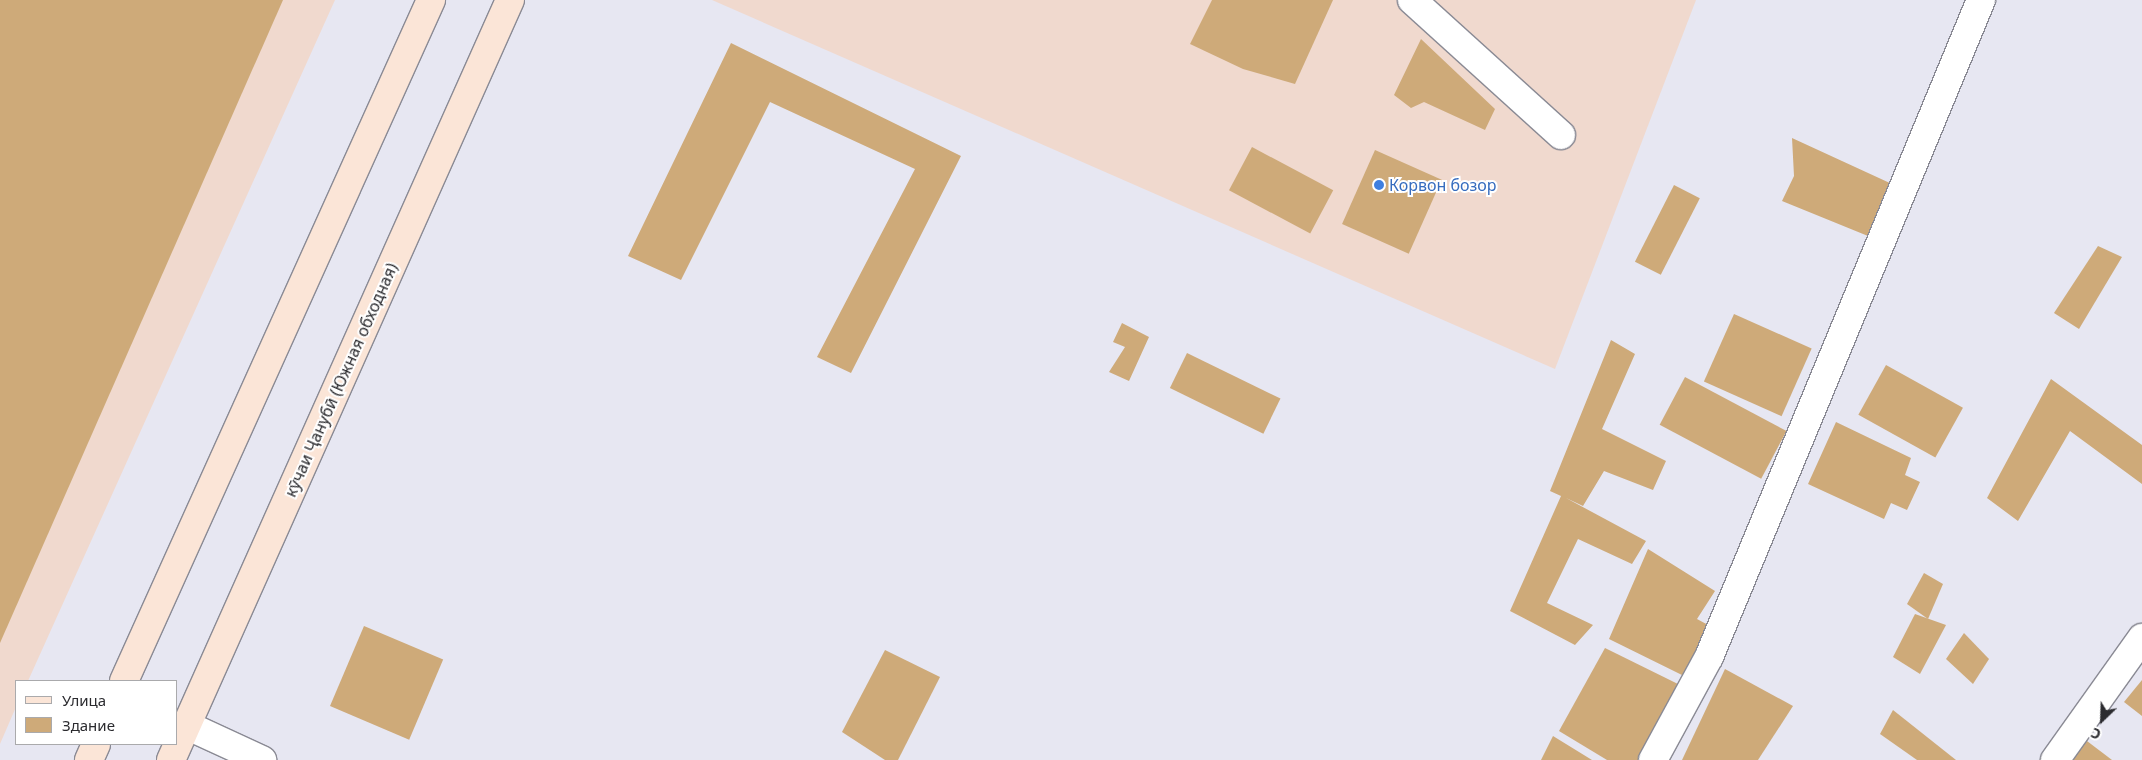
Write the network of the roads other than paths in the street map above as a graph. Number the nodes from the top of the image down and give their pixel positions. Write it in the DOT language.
graph roads {
  1 [pos="431,0"];
  2 [pos="510,0"];
  3 [pos="1412,0"];
  4 [pos="1981,0"];
  5 [pos="1561,135"];
  6 [pos="2142,638"];
  7 [pos="124,680"];
  8 [pos="186,726"];
  9 [pos="178,744"];
  10 [pos="96,745"];
  11 [pos="178,745"];
  12 [pos="88,760"];
  13 [pos="171,760"];
  14 [pos="262,760"];
  15 [pos="1653,760"];
  16 [pos="2055,760"];
  1 -- 7 [label="main road"];
  2 -- 8 [label="main road, кӯчаи Ҷанубӣ (Южная обходная)"];
  3 -- 5 [label="street"];
  4 -- 15 [label="street"];
  6 -- 16 [label="street"];
  8 -- 9 [label="main road, кӯчаи Ҷанубӣ (Южная обходная)"];
  8 -- 14 [label="street"];
  10 -- 12 [label="main road"];
  11 -- 13 [label="main road, кӯчаи Ҷанубӣ (Южная обходная)"];
}
